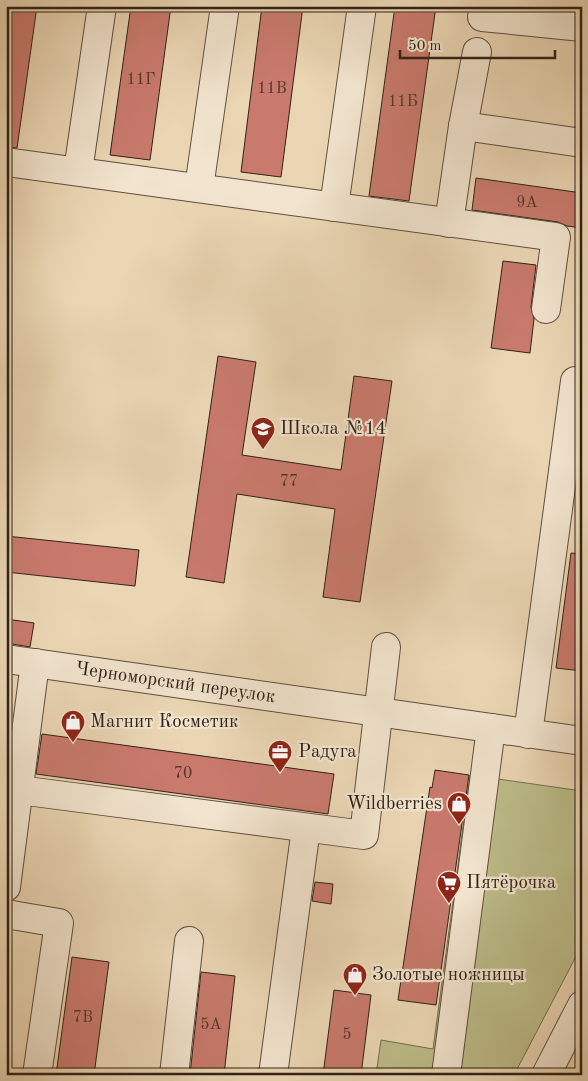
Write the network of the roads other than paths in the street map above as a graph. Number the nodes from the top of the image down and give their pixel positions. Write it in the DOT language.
graph roads {
  1 [pos="102,6"];
  2 [pos="225,6"];
  3 [pos="362,6"];
  4 [pos="482,17"];
  5 [pos="582,27"];
  6 [pos="477,52"];
  7 [pos="463,126"];
  8 [pos="582,143"];
  9 [pos="6,162"];
  10 [pos="78,171"];
  11 [pos="199,188"];
  12 [pos="334,207"];
  13 [pos="449,222"];
  14 [pos="546,309"];
  15 [pos="575,381"];
  16 [pos="386,647"];
  17 [pos="6,659"];
  18 [pos="35,663"];
  19 [pos="377,712"];
  20 [pos="491,728"];
  21 [pos="528,734"];
  22 [pos="582,741"];
  23 [pos="19,790"];
  24 [pos="306,828"];
  25 [pos="6,887"];
  26 [pos="6,914"];
  27 [pos="189,941"];
  28 [pos="582,1005"];
  29 [pos="38,1075"];
  30 [pos="174,1075"];
  31 [pos="273,1075"];
  32 [pos="446,1075"];
  33 [pos="546,1075"];
  1 -- 10 [label="street"];
  2 -- 11 [label="street"];
  3 -- 12 [label="street"];
  4 -- 5 [label="street"];
  6 -- 7 [label="street"];
  7 -- 8 [label="street"];
  7 -- 13 [label="street"];
  9 -- 10 [label="street"];
  10 -- 11 [label="street"];
  11 -- 12 [label="street"];
  12 -- 13 [label="street"];
  13 -- 14 [label="street"];
  15 -- 21 [label="street"];
  16 -- 19 [label="street"];
  17 -- 18 [label="street, Черноморский переулок"];
  18 -- 19 [label="street, Черноморский переулок"];
  18 -- 23 [label="street"];
  19 -- 20 [label="street, Черноморский переулок"];
  19 -- 24 [label="street"];
  20 -- 21 [label="street, Черноморский переулок"];
  20 -- 32 [label="street"];
  21 -- 22 [label="street, Черноморский переулок"];
  23 -- 24 [label="street"];
  23 -- 25 [label="street"];
  24 -- 31 [label="street"];
  26 -- 29 [label="street"];
  27 -- 30 [label="street"];
  28 -- 33 [label="street"];
}
